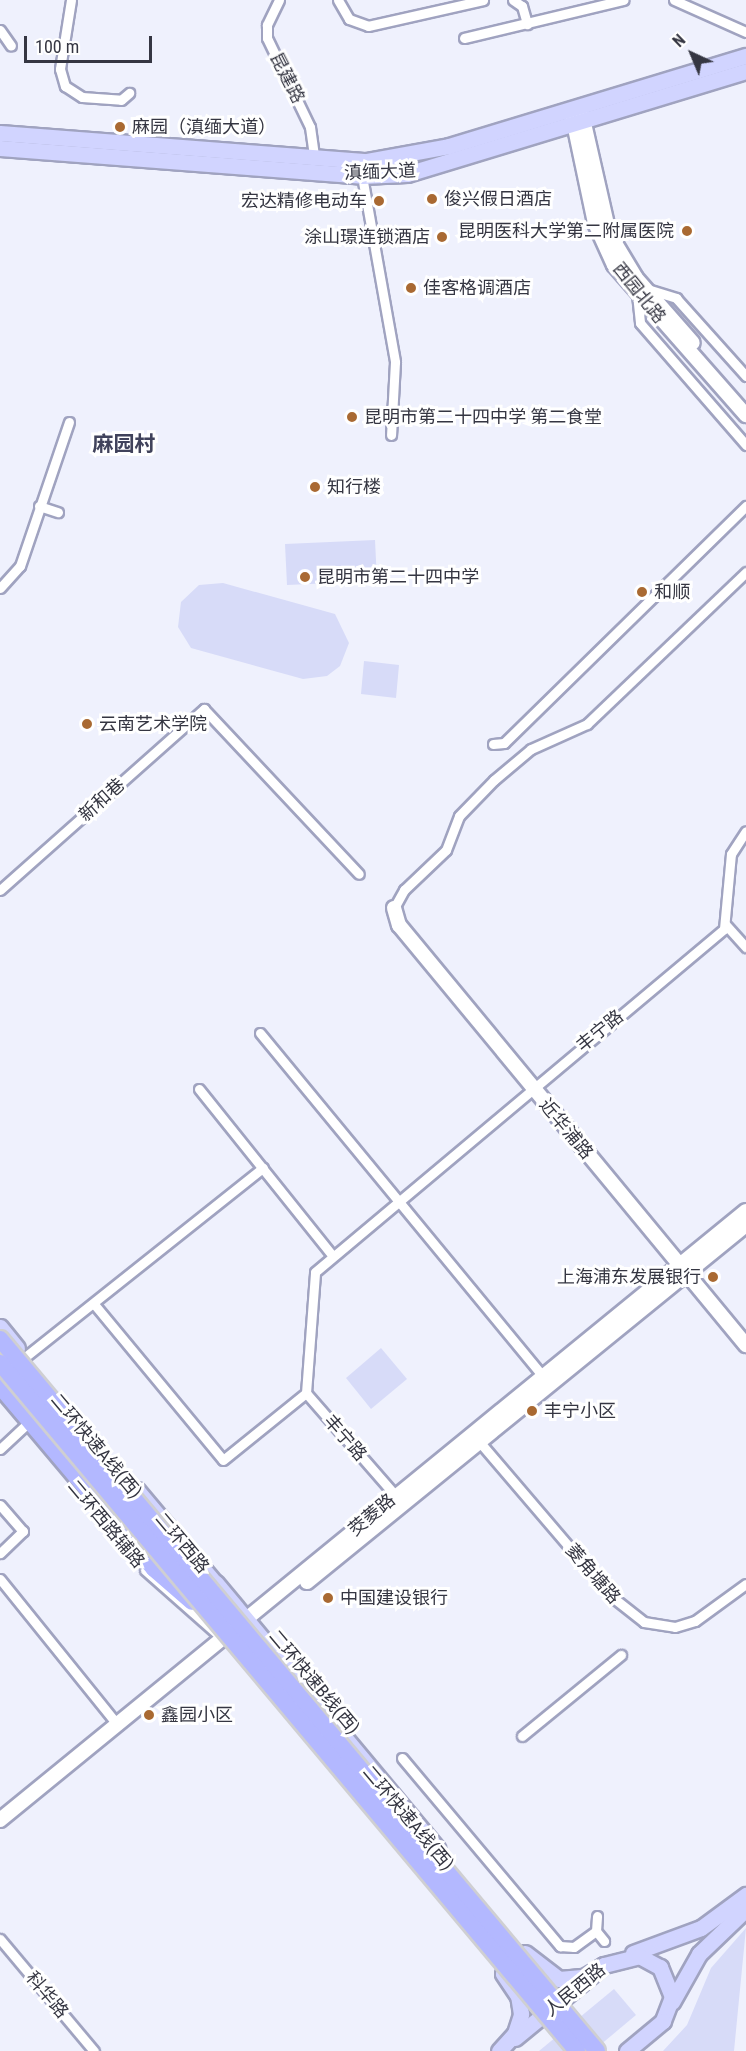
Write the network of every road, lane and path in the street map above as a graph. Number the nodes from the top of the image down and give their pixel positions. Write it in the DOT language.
graph roads {
  1 [pos="71,0"];
  2 [pos="279,0"];
  3 [pos="338,0"];
  4 [pos="483,0"];
  5 [pos="513,0"];
  6 [pos="624,0"];
  7 [pos="674,0"];
  8 [pos="693,0"];
  9 [pos="708,14"];
  10 [pos="527,24"];
  11 [pos="0,30"];
  12 [pos="746,32"];
  13 [pos="464,38"];
  14 [pos="10,46"];
  15 [pos="746,56"];
  16 [pos="746,71"];
  17 [pos="129,93"];
  18 [pos="577,115"];
  19 [pos="0,133"];
  20 [pos="0,148"];
  21 [pos="314,157"];
  22 [pos="362,176"];
  23 [pos="640,291"];
  24 [pos="664,317"];
  25 [pos="746,376"];
  26 [pos="746,403"];
  27 [pos="746,416"];
  28 [pos="69,422"];
  29 [pos="391,435"];
  30 [pos="746,445"];
  31 [pos="39,506"];
  32 [pos="746,506"];
  33 [pos="58,512"];
  34 [pos="746,572"];
  35 [pos="0,588"];
  36 [pos="493,744"];
  37 [pos="746,831"];
  38 [pos="358,874"];
  39 [pos="0,890"];
  40 [pos="394,908"];
  41 [pos="726,925"];
  42 [pos="746,947"];
  43 [pos="260,1033"];
  44 [pos="199,1089"];
  45 [pos="534,1089"];
  46 [pos="263,1168"];
  47 [pos="400,1204"];
  48 [pos="746,1211"];
  49 [pos="746,1225"];
  50 [pos="332,1255"];
  51 [pos="682,1269"];
  52 [pos="93,1304"];
  53 [pos="0,1327"];
  54 [pos="0,1339"];
  55 [pos="746,1345"];
  56 [pos="26,1357"];
  57 [pos="0,1363"];
  58 [pos="0,1375"];
  59 [pos="542,1375"];
  60 [pos="0,1386"];
  61 [pos="306,1393"];
  62 [pos="0,1398"];
  63 [pos="24,1427"];
  64 [pos="476,1436"];
  65 [pos="0,1449"];
  66 [pos="395,1495"];
  67 [pos="0,1505"];
  68 [pos="0,1553"];
  69 [pos="0,1579"];
  70 [pos="746,1584"];
  71 [pos="192,1602"];
  72 [pos="237,1632"];
  73 [pos="621,1655"];
  74 [pos="259,1658"];
  75 [pos="118,1725"];
  76 [pos="522,1736"];
  77 [pos="402,1758"];
  78 [pos="0,1820"];
  79 [pos="0,1830"];
  80 [pos="746,1894"];
  81 [pos="746,1909"];
  82 [pos="492,1914"];
  83 [pos="597,1916"];
  84 [pos="596,1931"];
  85 [pos="469,1933"];
  86 [pos="0,1938"];
  87 [pos="604,1941"];
  88 [pos="622,1956"];
  89 [pos="604,1965"];
  90 [pos="668,2013"];
  91 [pos="656,2028"];
  92 [pos="94,2051"];
  93 [pos="499,2051"];
  94 [pos="577,2051"];
  95 [pos="597,2051"];
  96 [pos="627,2051"];
  97 [pos="636,2051"];
  1 -- 17 [label="street"];
  2 -- 21 [label="street, 昆建路"];
  3 -- 4 [label="street"];
  5 -- 10 [label="street"];
  6 -- 10 [label="street"];
  7 -- 9 [label="street"];
  8 -- 9 [label="street"];
  9 -- 12 [label="street"];
  10 -- 13 [label="street"];
  11 -- 14 [label="street"];
  15 -- 18 [label="main road, 滇缅大道"];
  16 -- 18 [label="main road, 滇缅大道"];
  18 -- 21 [label="main road, 滇缅大道"];
  18 -- 22 [label="main road, 滇缅大道"];
  18 -- 23 [label="street, 西园北路"];
  19 -- 21 [label="main road, 滇缅大道"];
  20 -- 22 [label="main road, 滇缅大道"];
  22 -- 29 [label="street"];
  23 -- 24 [label="street, 西园北路"];
  23 -- 25 [label="street"];
  23 -- 30 [label="street"];
  24 -- 26 [label="street, 西园北路"];
  24 -- 27 [label="street, 西园北路"];
  28 -- 31 [label="street"];
  31 -- 33 [label="street"];
  31 -- 35 [label="street"];
  32 -- 36 [label="street"];
  34 -- 40 [label="street"];
  37 -- 41 [label="street"];
  38 -- 39 [label="street, 新和巷"];
  40 -- 45 [label="street, 近华浦路"];
  41 -- 42 [label="street"];
  41 -- 45 [label="street, 丰宁路"];
  43 -- 47 [label="street"];
  44 -- 46 [label="street"];
  45 -- 47 [label="street, 丰宁路"];
  45 -- 51 [label="street, 近华浦路"];
  46 -- 50 [label="street"];
  46 -- 52 [label="street"];
  47 -- 50 [label="street, 丰宁路"];
  47 -- 59 [label="street"];
  48 -- 51 [label="street, 茭菱路"];
  49 -- 51 [label="street, 茭菱路"];
  50 -- 61 [label="street, 丰宁路"];
  51 -- 55 [label="street, 近华浦路"];
  51 -- 59 [label="street, 茭菱路"];
  51 -- 64 [label="street, 茭菱路"];
  52 -- 56 [label="street"];
  52 -- 61 [label="street"];
  53 -- 56 [label="main road, 二环西路"];
  54 -- 95 [label="highway, 二环快速B线(西), bridge"];
  56 -- 72 [label="main road, 二环西路"];
  57 -- 94 [label="highway, 二环快速A线(西), bridge"];
  58 -- 71 [label="main road, 二环西路"];
  59 -- 64 [label="street, 茭菱路"];
  60 -- 71 [label="highway"];
  61 -- 66 [label="street, 丰宁路"];
  62 -- 63 [label="street, 二环西路辅路"];
  63 -- 65 [label="street"];
  63 -- 72 [label="street, 二环西路辅路"];
  64 -- 66 [label="street, 茭菱路"];
  64 -- 70 [label="street, 菱角塘路"];
  64 -- 72 [label="street, 茭菱路"];
  66 -- 72 [label="street, 茭菱路"];
  67 -- 68 [label="street"];
  69 -- 75 [label="street"];
  71 -- 72 [label="main road, 二环西路"];
  72 -- 74 [label="main road"];
  72 -- 75 [label="street, 茭菱路"];
  72 -- 79 [label="street, 茭菱路"];
  72 -- 82 [label="main road"];
  72 -- 85 [label="main road"];
  73 -- 76 [label="street"];
  75 -- 78 [label="street, 茭菱路"];
  77 -- 84 [label="street"];
  80 -- 88 [label="main road"];
  81 -- 90 [label="main road"];
  82 -- 85 [label="main road"];
  82 -- 89 [label="main road"];
  83 -- 84 [label="street"];
  84 -- 87 [label="street"];
  85 -- 93 [label="main road"];
  86 -- 92 [label="street, 科华路"];
  88 -- 89 [label="main road, 人民西路"];
  88 -- 90 [label="main road, 人民西路"];
  89 -- 93 [label="main road, 人民西路"];
  90 -- 91 [label="main road"];
  91 -- 96 [label="main road"];
  91 -- 97 [label="main road"];
}
